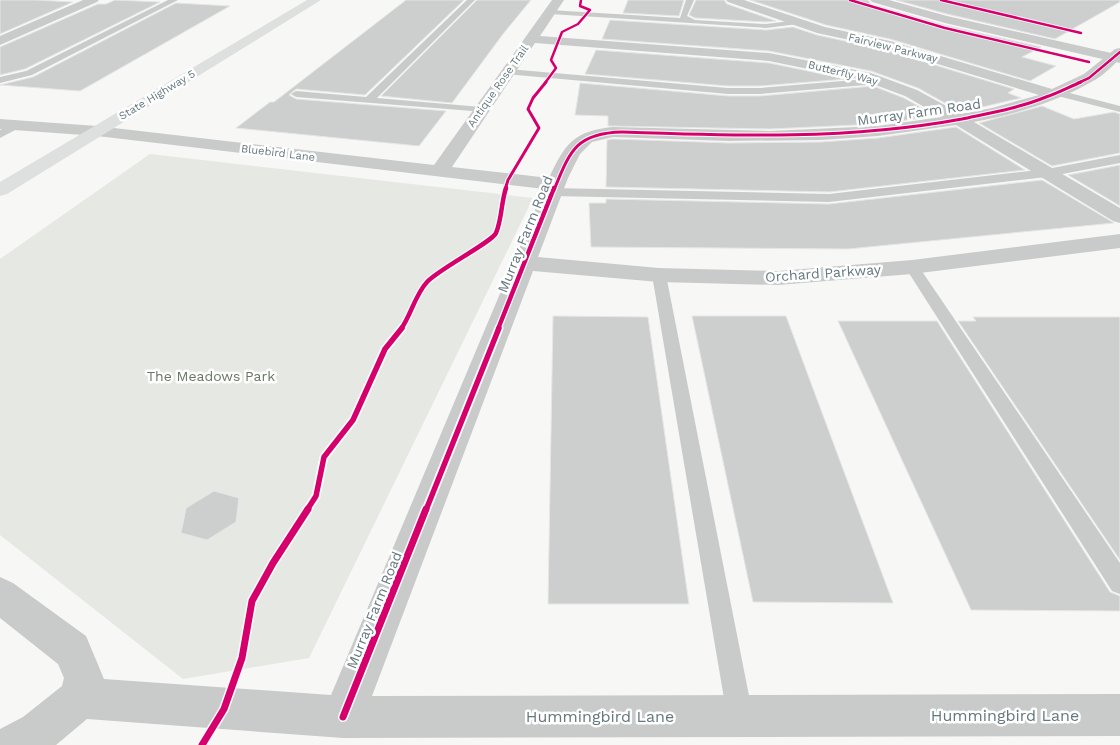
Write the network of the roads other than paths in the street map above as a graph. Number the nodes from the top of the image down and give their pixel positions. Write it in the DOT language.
graph roads {
  1 [pos="93,0"];
  2 [pos="174,0"];
  3 [pos="315,0"];
  4 [pos="471,0"];
  5 [pos="690,0"];
  6 [pos="732,0"];
  7 [pos="876,0"];
  8 [pos="913,0"];
  9 [pos="554,6"];
  10 [pos="690,21"];
  11 [pos="798,22"];
  12 [pos="9,23"];
  13 [pos="36,25"];
  14 [pos="531,38"];
  15 [pos="0,41"];
  16 [pos="1119,54"];
  17 [pos="508,72"];
  18 [pos="0,80"];
  19 [pos="878,81"];
  20 [pos="296,94"];
  21 [pos="1056,94"];
  22 [pos="369,100"];
  23 [pos="1120,109"];
  24 [pos="481,110"];
  25 [pos="959,120"];
  26 [pos="8,125"];
  27 [pos="97,131"];
  28 [pos="0,135"];
  29 [pos="1120,159"];
  30 [pos="438,172"];
  31 [pos="1047,173"];
  32 [pos="554,188"];
  33 [pos="0,190"];
  34 [pos="1120,217"];
  35 [pos="1120,241"];
  36 [pos="524,263"];
  37 [pos="912,267"];
  38 [pos="659,275"];
  39 [pos="1120,583"];
  40 [pos="0,595"];
  41 [pos="80,698"];
  42 [pos="1120,715"];
  43 [pos="740,716"];
  44 [pos="343,717"];
  45 [pos="15,745"];
  1 -- 13 [label="street"];
  2 -- 18 [label="lane"];
  3 -- 27 [label="main road, State Highway 5"];
  4 -- 22 [label="lane"];
  5 -- 10 [label="lane"];
  6 -- 11 [label="street, Fairview Parkway"];
  7 -- 16 [label="street"];
  8 -- 16 [label="street"];
  9 -- 10 [label="lane"];
  9 -- 14 [label="street, Antique Rose Trail"];
  10 -- 11 [label="lane"];
  11 -- 21 [label="street, Fairview Parkway"];
  12 -- 13 [label="street"];
  13 -- 15 [label="street"];
  14 -- 17 [label="street, Antique Rose Trail"];
  14 -- 19 [label="street, Butterfly Way"];
  16 -- 21 [label="street, Murray Farm Road"];
  17 -- 19 [label="lane"];
  17 -- 24 [label="street, Antique Rose Trail"];
  19 -- 25 [label="street, Butterfly Way"];
  20 -- 22 [label="lane"];
  21 -- 23 [label="lane"];
  21 -- 25 [label="street, Murray Farm Road"];
  22 -- 24 [label="lane"];
  24 -- 30 [label="street, Antique Rose Trail"];
  25 -- 31 [label="street, Butterfly Way"];
  25 -- 32 [label="street, Murray Farm Road"];
  26 -- 27 [label="street, Bluebird Lane"];
  26 -- 28 [label="lane"];
  27 -- 30 [label="street, Bluebird Lane"];
  27 -- 33 [label="main road, State Highway 5"];
  29 -- 31 [label="lane"];
  30 -- 32 [label="street, Bluebird Lane"];
  31 -- 32 [label="lane"];
  31 -- 34 [label="street, Butterfly Way"];
  32 -- 36 [label="street, Murray Farm Road"];
  35 -- 37 [label="street, Orchard Parkway"];
  36 -- 38 [label="street, Orchard Parkway"];
  36 -- 44 [label="street, Murray Farm Road"];
  37 -- 38 [label="street, Orchard Parkway"];
  37 -- 39 [label="lane"];
  38 -- 43 [label="lane"];
  40 -- 41 [label="street"];
  41 -- 44 [label="street, Hummingbird Lane"];
  41 -- 45 [label="street"];
  42 -- 43 [label="street, Hummingbird Lane"];
  43 -- 44 [label="street, Hummingbird Lane"];
}
